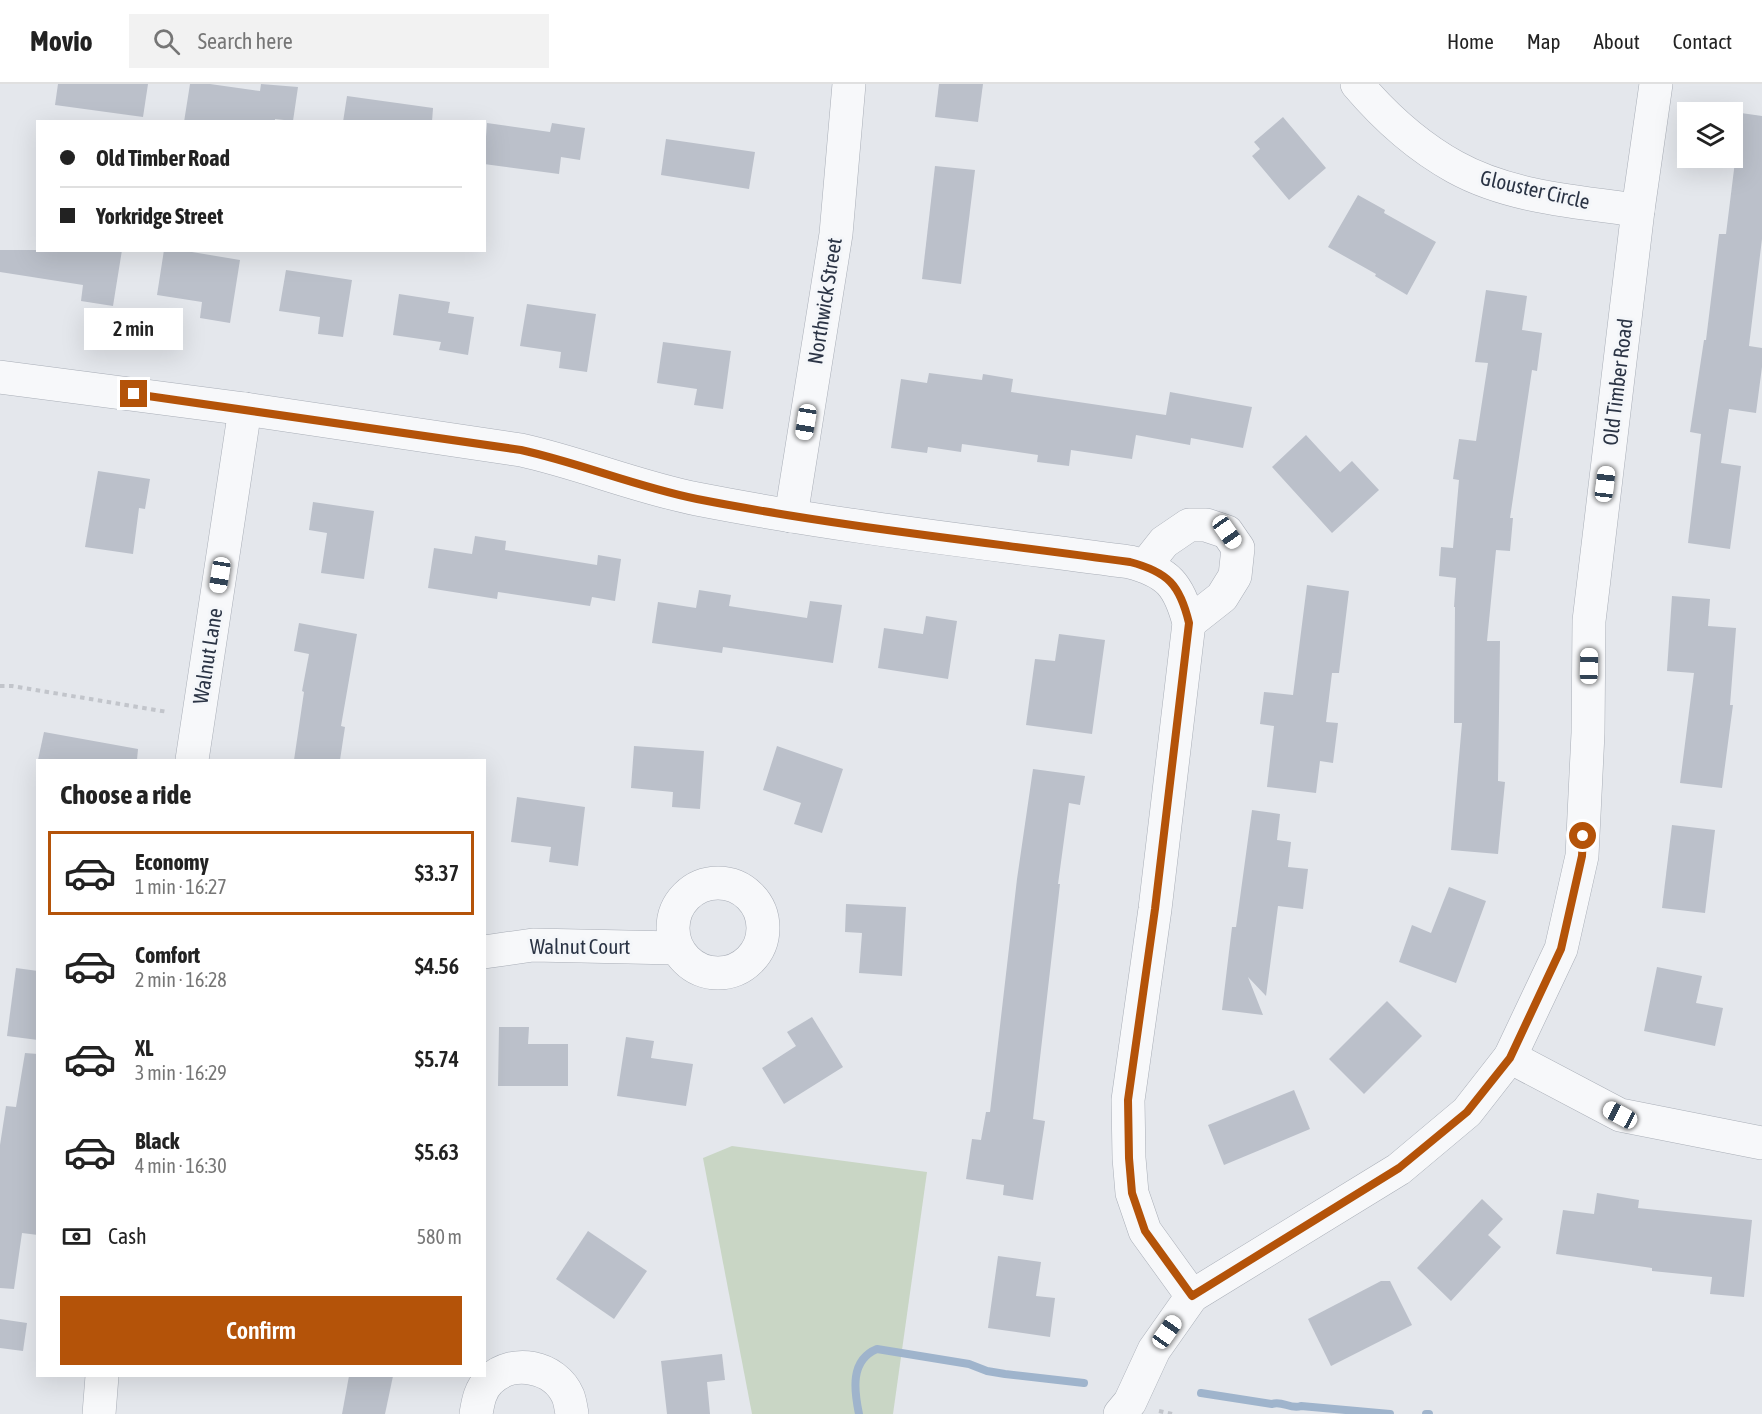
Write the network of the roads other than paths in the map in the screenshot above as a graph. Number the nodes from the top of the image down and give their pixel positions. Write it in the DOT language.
graph roads {
  1 [pos="849,84"];
  2 [pos="1357,84"];
  3 [pos="1656,84"];
  4 [pos="1638,210"];
  5 [pos="0,377"];
  6 [pos="245,409"];
  7 [pos="791,516"];
  8 [pos="1145,566"];
  9 [pos="1189,623"];
  10 [pos="192,759"];
  11 [pos="676,948"];
  12 [pos="486,952"];
  13 [pos="1510,1058"];
  14 [pos="1762,1143"];
  15 [pos="1192,1296"];
  16 [pos="102,1377"];
  17 [pos="1126,1410"];
  18 [pos="99,1414"];
  19 [pos="476,1414"];
  20 [pos="572,1414"];
  1 -- 7 [label="street, Northwick Street"];
  2 -- 4 [label="street, Glouster Circle"];
  3 -- 4 [label="street, Old Timber Road"];
  4 -- 13 [label="street, Old Timber Road"];
  5 -- 6 [label="street"];
  6 -- 7 [label="street"];
  6 -- 10 [label="street, Walnut Lane"];
  7 -- 8 [label="street"];
  8 -- 9 [label="street"];
  8 -- 9 [label="street"];
  9 -- 15 [label="street"];
  11 -- 12 [label="street, Walnut Court"];
  13 -- 14 [label="street"];
  13 -- 15 [label="street, Old Timber Road"];
  15 -- 17 [label="street"];
  16 -- 18 [label="street"];
  19 -- 20 [label="street"];
}
